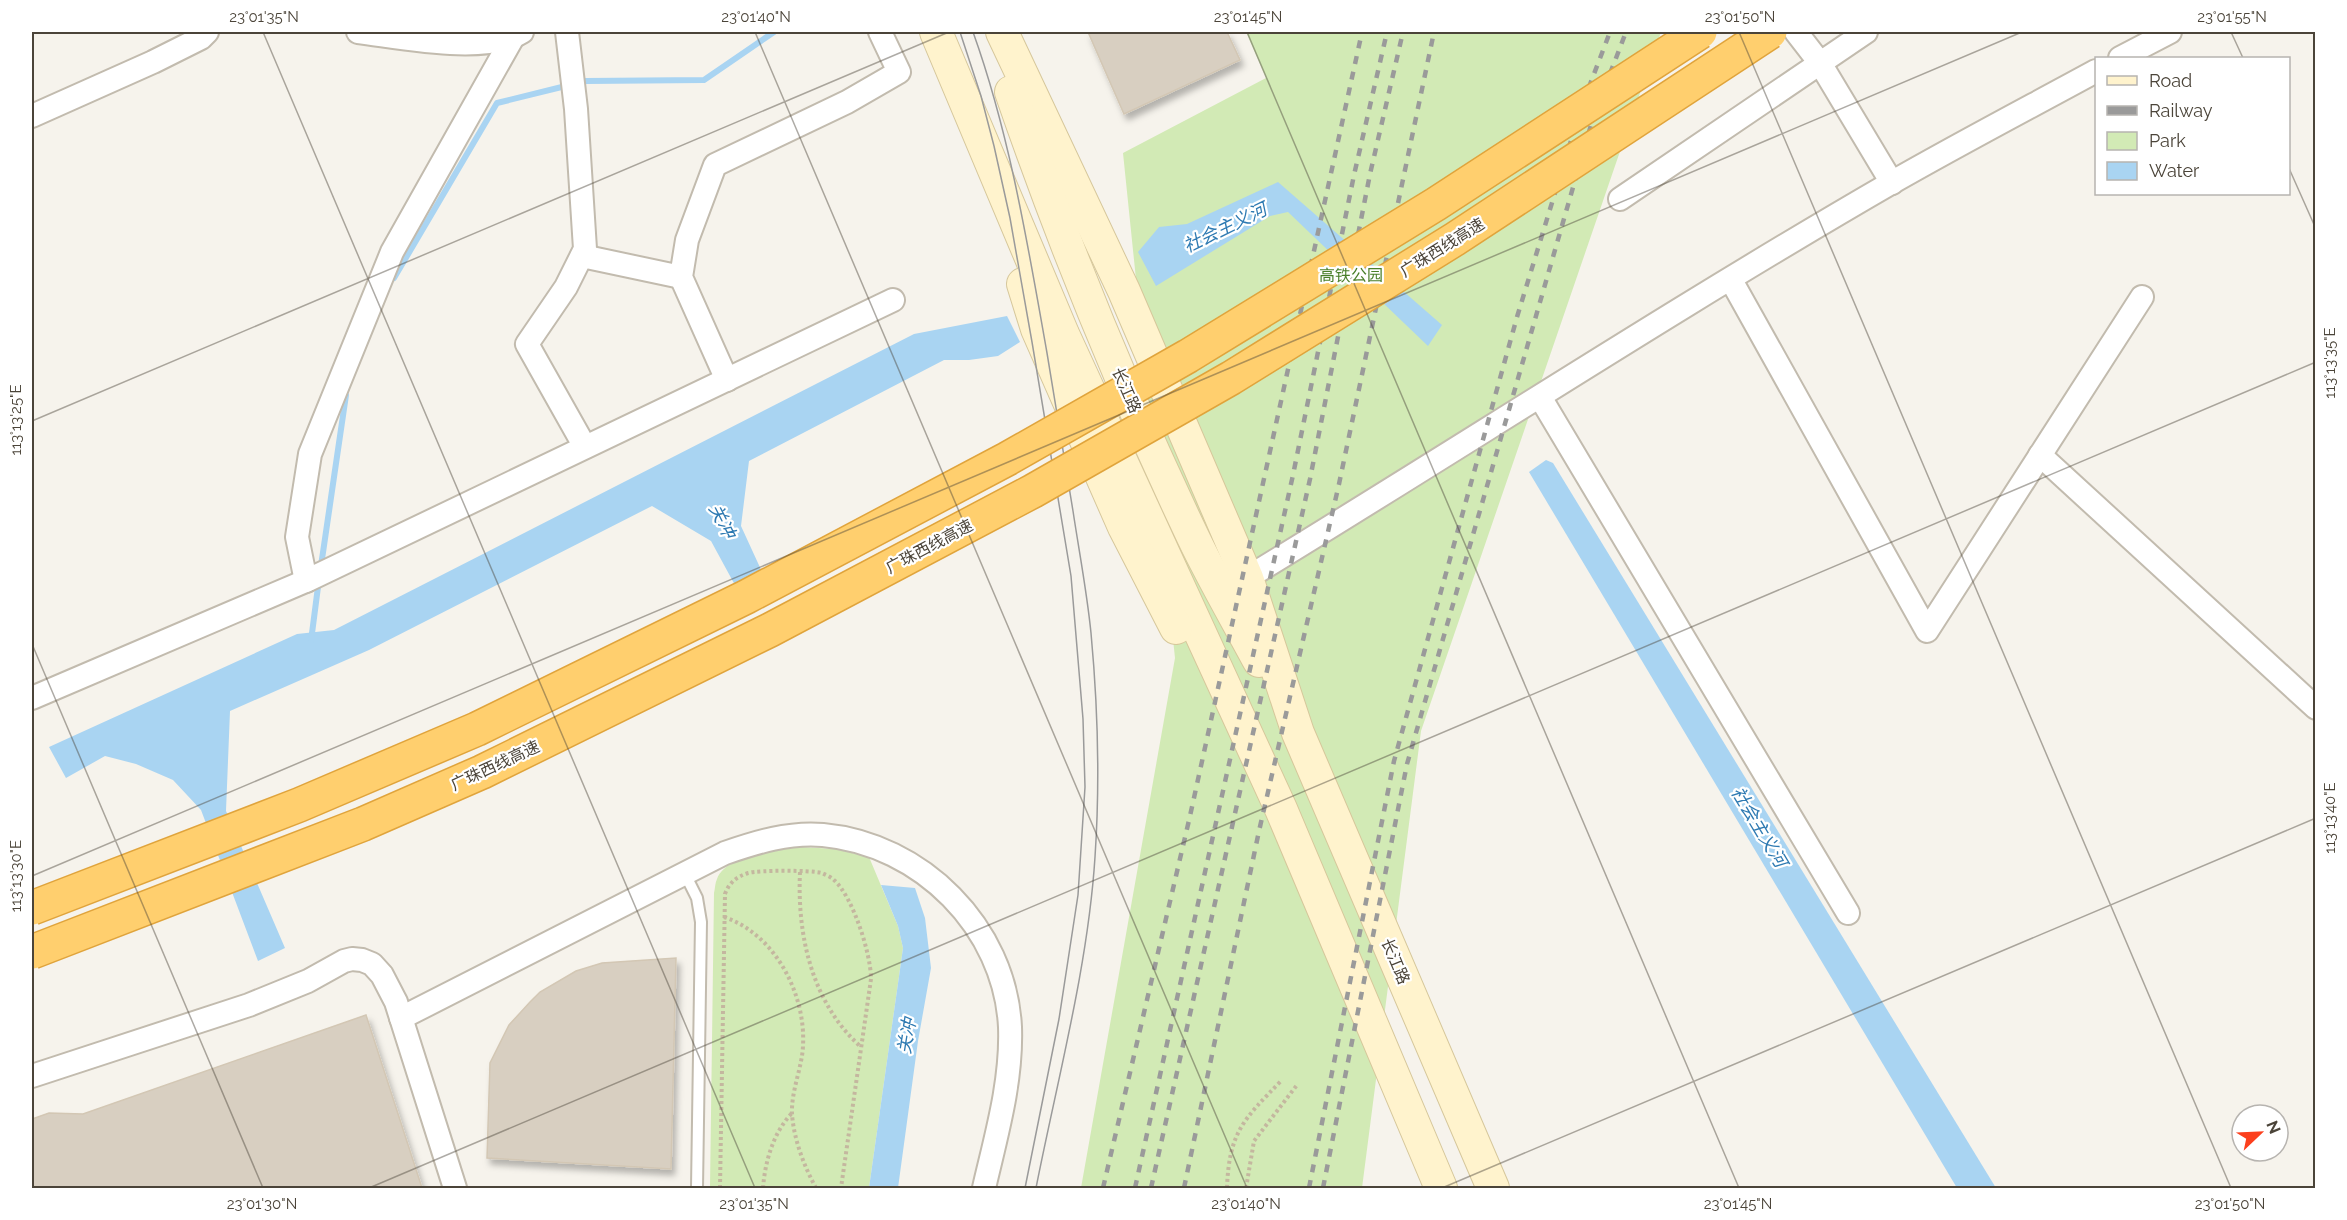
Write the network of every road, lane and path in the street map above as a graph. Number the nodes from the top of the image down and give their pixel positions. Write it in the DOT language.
graph roads {
  1 [pos="207,32"];
  2 [pos="358,32"];
  3 [pos="567,32"];
  4 [pos="880,32"];
  5 [pos="936,32"];
  6 [pos="990,32"];
  7 [pos="1002,32"];
  8 [pos="1700,32"];
  9 [pos="1770,32"];
  10 [pos="1796,32"];
  11 [pos="1866,32"];
  12 [pos="2170,32"];
  13 [pos="518,34"];
  14 [pos="2122,57"];
  15 [pos="1820,63"];
  16 [pos="2095,72"];
  17 [pos="32,116"];
  18 [pos="1892,183"];
  19 [pos="1620,199"];
  20 [pos="582,256"];
  21 [pos="681,277"];
  22 [pos="1731,280"];
  23 [pos="2142,297"];
  24 [pos="894,300"];
  25 [pos="727,380"];
  26 [pos="1540,397"];
  27 [pos="585,447"];
  28 [pos="2040,454"];
  29 [pos="1247,578"];
  30 [pos="307,580"];
  31 [pos="32,698"];
  32 [pos="2316,708"];
  33 [pos="1298,734"];
  34 [pos="800,872"];
  35 [pos="685,874"];
  36 [pos="32,908"];
  37 [pos="1848,913"];
  38 [pos="724,916"];
  39 [pos="32,952"];
  40 [pos="401,1018"];
  41 [pos="861,1047"];
  42 [pos="32,1076"];
  43 [pos="1281,1081"];
  44 [pos="1297,1085"];
  45 [pos="792,1112"];
  46 [pos="455,1188"];
  47 [pos="697,1188"];
  48 [pos="720,1188"];
  49 [pos="763,1188"];
  50 [pos="816,1188"];
  51 [pos="841,1188"];
  52 [pos="984,1188"];
  53 [pos="1227,1188"];
  54 [pos="1246,1188"];
  55 [pos="1441,1188"];
  56 [pos="1493,1188"];
  1 -- 17 [label="street"];
  2 -- 13 [label="street"];
  3 -- 20 [label="street"];
  4 -- 21 [label="street"];
  5 -- 55 [label="main road"];
  6 -- 33 [label="main road, 长江路"];
  7 -- 29 [label="main road, 长江路"];
  8 -- 36 [label="highway, bridge"];
  9 -- 39 [label="highway, 广珠西线高速, bridge"];
  10 -- 15 [label="street"];
  11 -- 15 [label="street"];
  12 -- 14 [label="street"];
  13 -- 30 [label="street"];
  15 -- 18 [label="street"];
  15 -- 19 [label="street"];
  16 -- 18 [label="street"];
  18 -- 22 [label="street"];
  20 -- 21 [label="street"];
  20 -- 27 [label="street"];
  21 -- 25 [label="street"];
  22 -- 26 [label="street"];
  22 -- 28 [label="street"];
  23 -- 28 [label="street"];
  24 -- 25 [label="street"];
  25 -- 27 [label="street"];
  26 -- 29 [label="street"];
  26 -- 37 [label="street"];
  27 -- 30 [label="street"];
  28 -- 32 [label="street"];
  29 -- 33 [label="main road, 长江路"];
  30 -- 31 [label="street"];
  33 -- 56 [label="main road, 长江路"];
  34 -- 38 [label="path"];
  34 -- 41 [label="path"];
  34 -- 41 [label="path"];
  35 -- 40 [label="street"];
  35 -- 47 [label="lane"];
  35 -- 52 [label="street"];
  38 -- 45 [label="path"];
  38 -- 48 [label="path"];
  40 -- 42 [label="street"];
  40 -- 46 [label="street"];
  41 -- 51 [label="path"];
  43 -- 53 [label="path"];
  44 -- 54 [label="path"];
  45 -- 49 [label="path"];
  45 -- 50 [label="path"];
}
